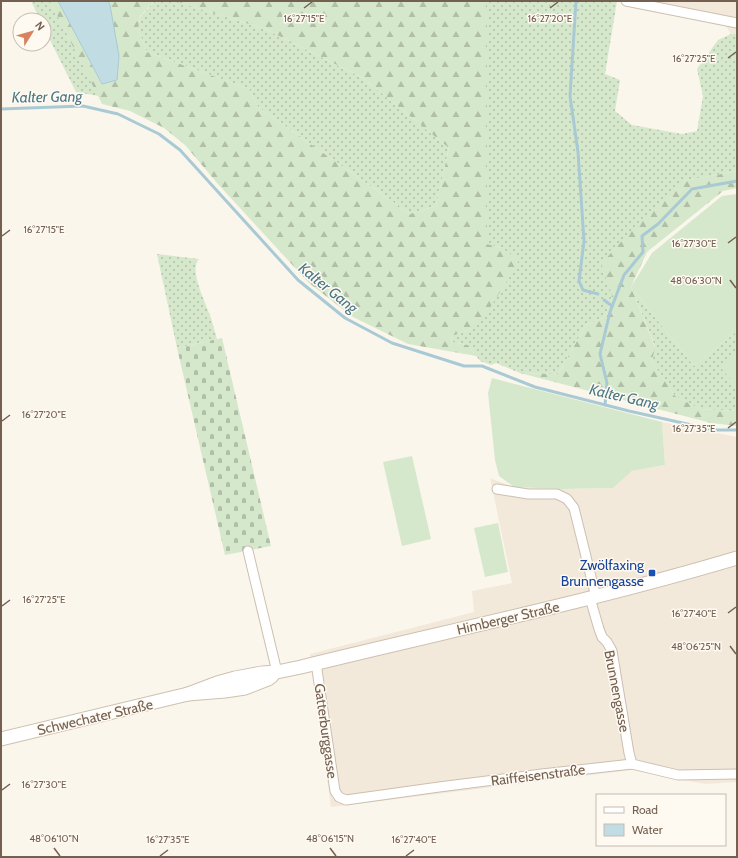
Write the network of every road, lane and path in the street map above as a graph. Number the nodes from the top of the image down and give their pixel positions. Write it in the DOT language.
graph roads {
  1 [pos="626,1"];
  2 [pos="666,5"];
  3 [pos="737,24"];
  4 [pos="497,489"];
  5 [pos="248,551"];
  6 [pos="737,558"];
  7 [pos="593,597"];
  8 [pos="316,664"];
  9 [pos="277,672"];
  10 [pos="1,739"];
  11 [pos="632,764"];
  12 [pos="737,774"];
  13 [pos="339,797"];
  1 -- 2 [label="street"];
  2 -- 3 [label="street"];
  4 -- 7 [label="street, Brunnengasse"];
  5 -- 9 [label="street"];
  6 -- 7 [label="main road, Himberger Straße"];
  7 -- 8 [label="main road, Himberger Straße"];
  7 -- 11 [label="street, Brunnengasse"];
  8 -- 9 [label="main road, Himberger Straße"];
  8 -- 13 [label="street, Gatterburggasse"];
  9 -- 10 [label="main road, Schwechater Straße"];
  11 -- 12 [label="street, Raiffeisenstraße"];
  11 -- 13 [label="street, Raiffeisenstraße"];
}
